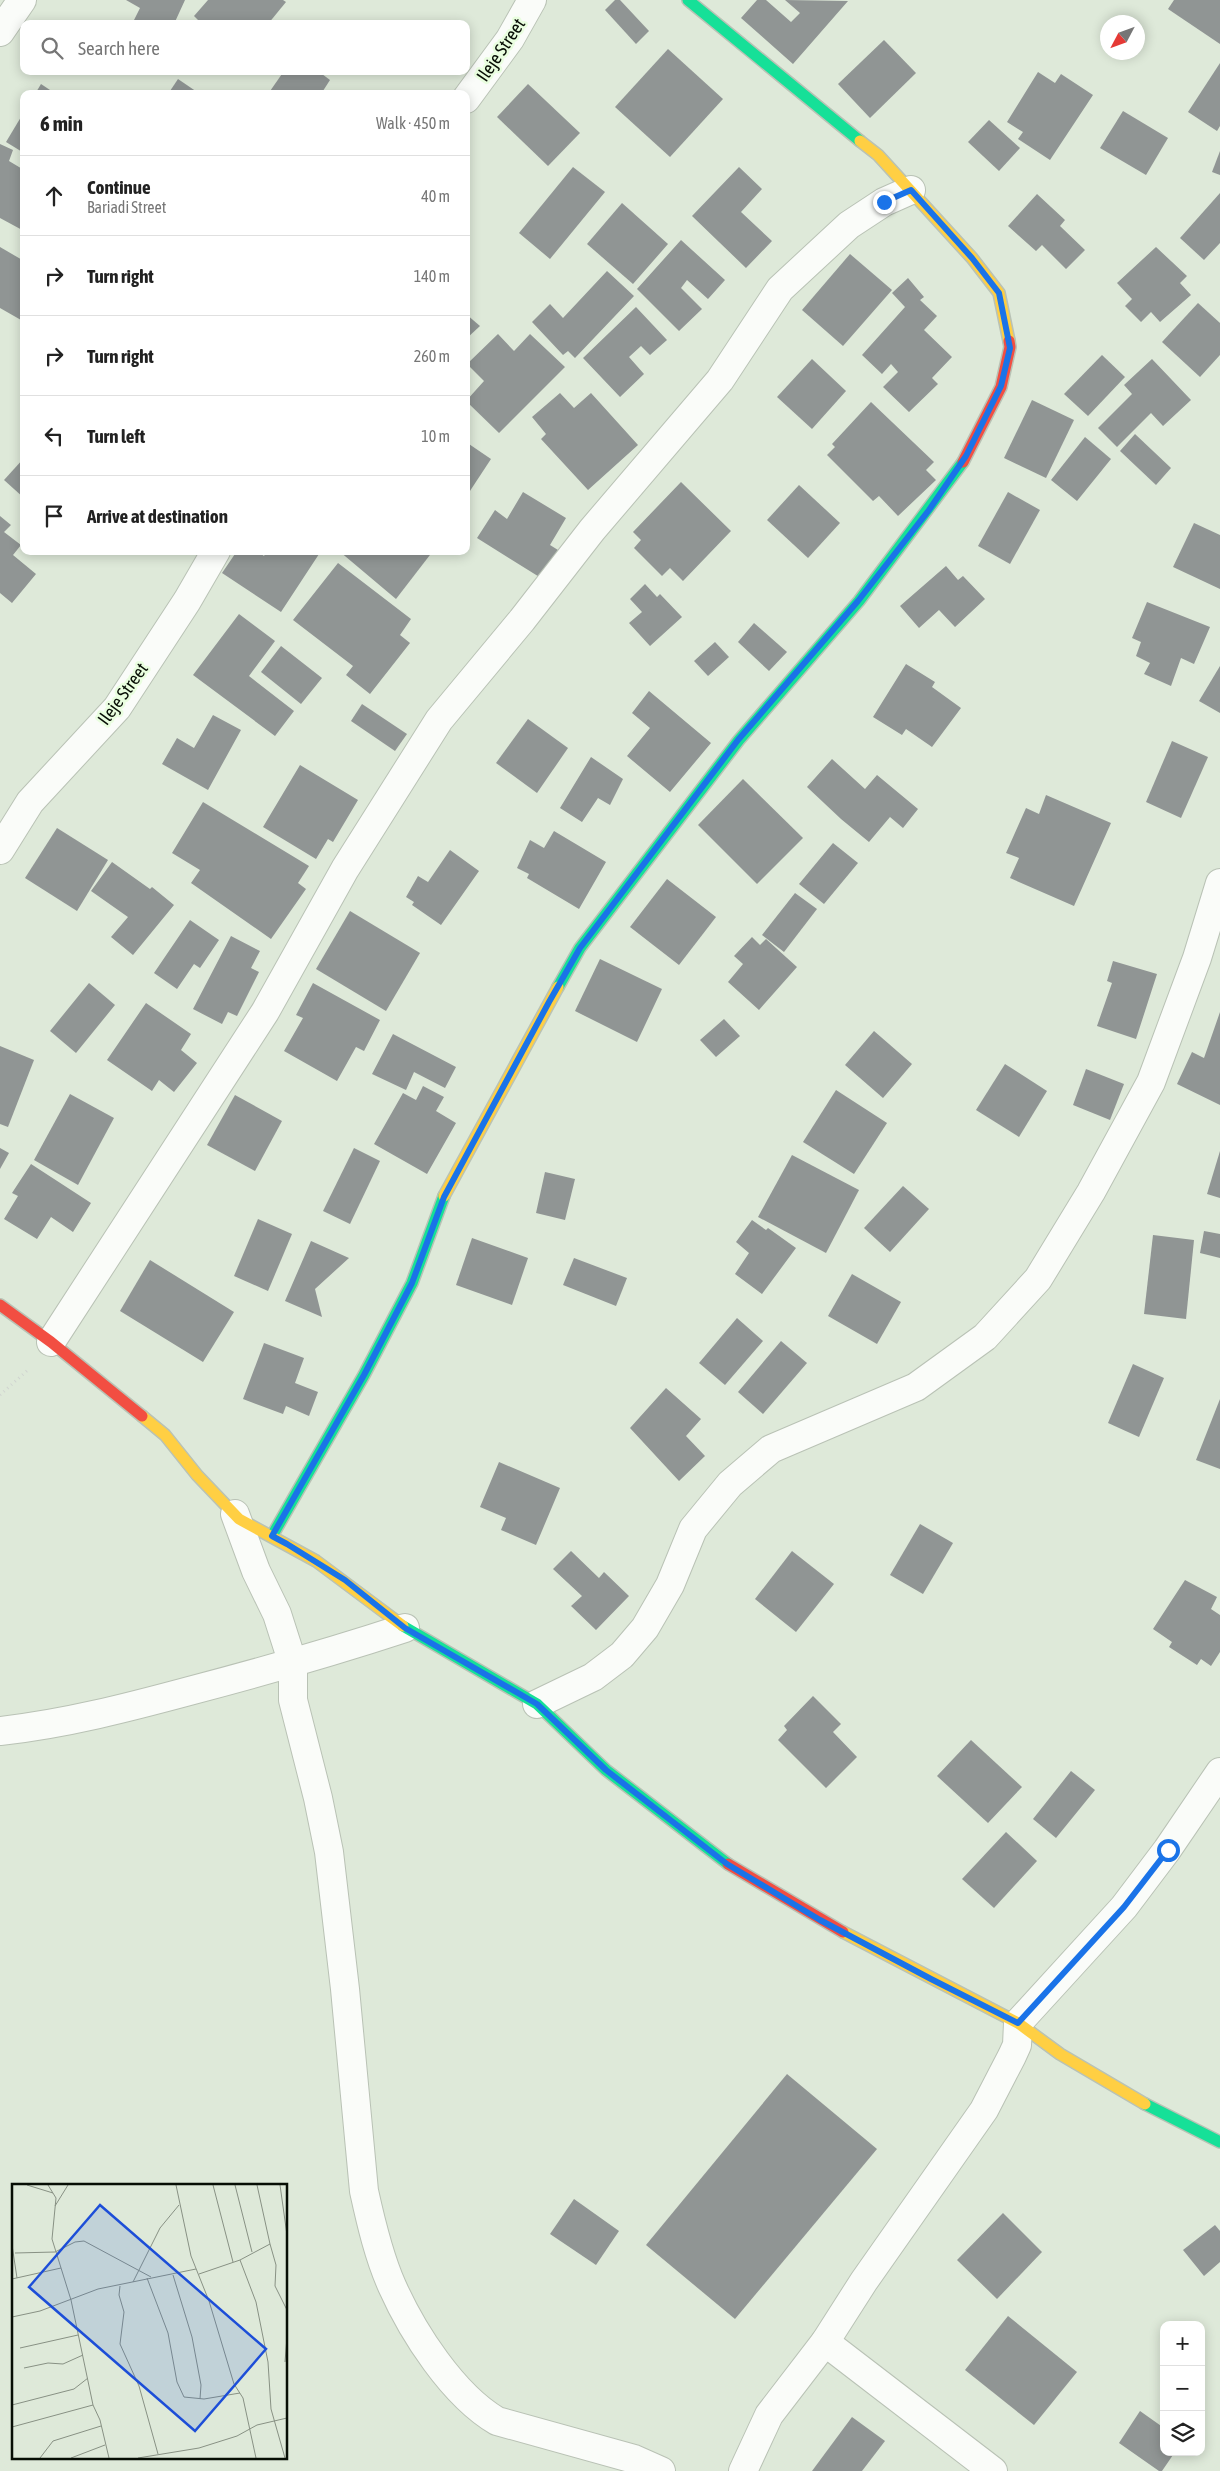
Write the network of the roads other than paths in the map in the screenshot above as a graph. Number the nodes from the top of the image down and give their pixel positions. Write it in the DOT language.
graph roads {
  1 [pos="22,0"];
  2 [pos="532,0"];
  3 [pos="688,0"];
  4 [pos="0,32"];
  5 [pos="470,94"];
  6 [pos="911,190"];
  7 [pos="214,555"];
  8 [pos="0,850"];
  9 [pos="1220,883"];
  10 [pos="0,1305"];
  11 [pos="52,1342"];
  12 [pos="235,1514"];
  13 [pos="272,1536"];
  14 [pos="405,1628"];
  15 [pos="293,1664"];
  16 [pos="537,1704"];
  17 [pos="0,1732"];
  18 [pos="1220,1772"];
  19 [pos="1018,2023"];
  20 [pos="1220,2142"];
  21 [pos="825,2342"];
  22 [pos="661,2471"];
  23 [pos="743,2471"];
  24 [pos="993,2471"];
  1 -- 4 [label="street"];
  2 -- 5 [label="street, Ileje Street"];
  3 -- 6 [label="street"];
  6 -- 11 [label="street"];
  6 -- 13 [label="street"];
  7 -- 8 [label="street, Ileje Street"];
  9 -- 16 [label="street"];
  10 -- 11 [label="street"];
  11 -- 12 [label="street"];
  12 -- 13 [label="street"];
  12 -- 15 [label="street"];
  13 -- 14 [label="street"];
  14 -- 15 [label="street"];
  14 -- 16 [label="street"];
  15 -- 17 [label="street"];
  15 -- 22 [label="street"];
  16 -- 19 [label="street"];
  18 -- 19 [label="street"];
  19 -- 20 [label="street"];
  19 -- 21 [label="street"];
  21 -- 23 [label="street"];
  21 -- 24 [label="street"];
}
